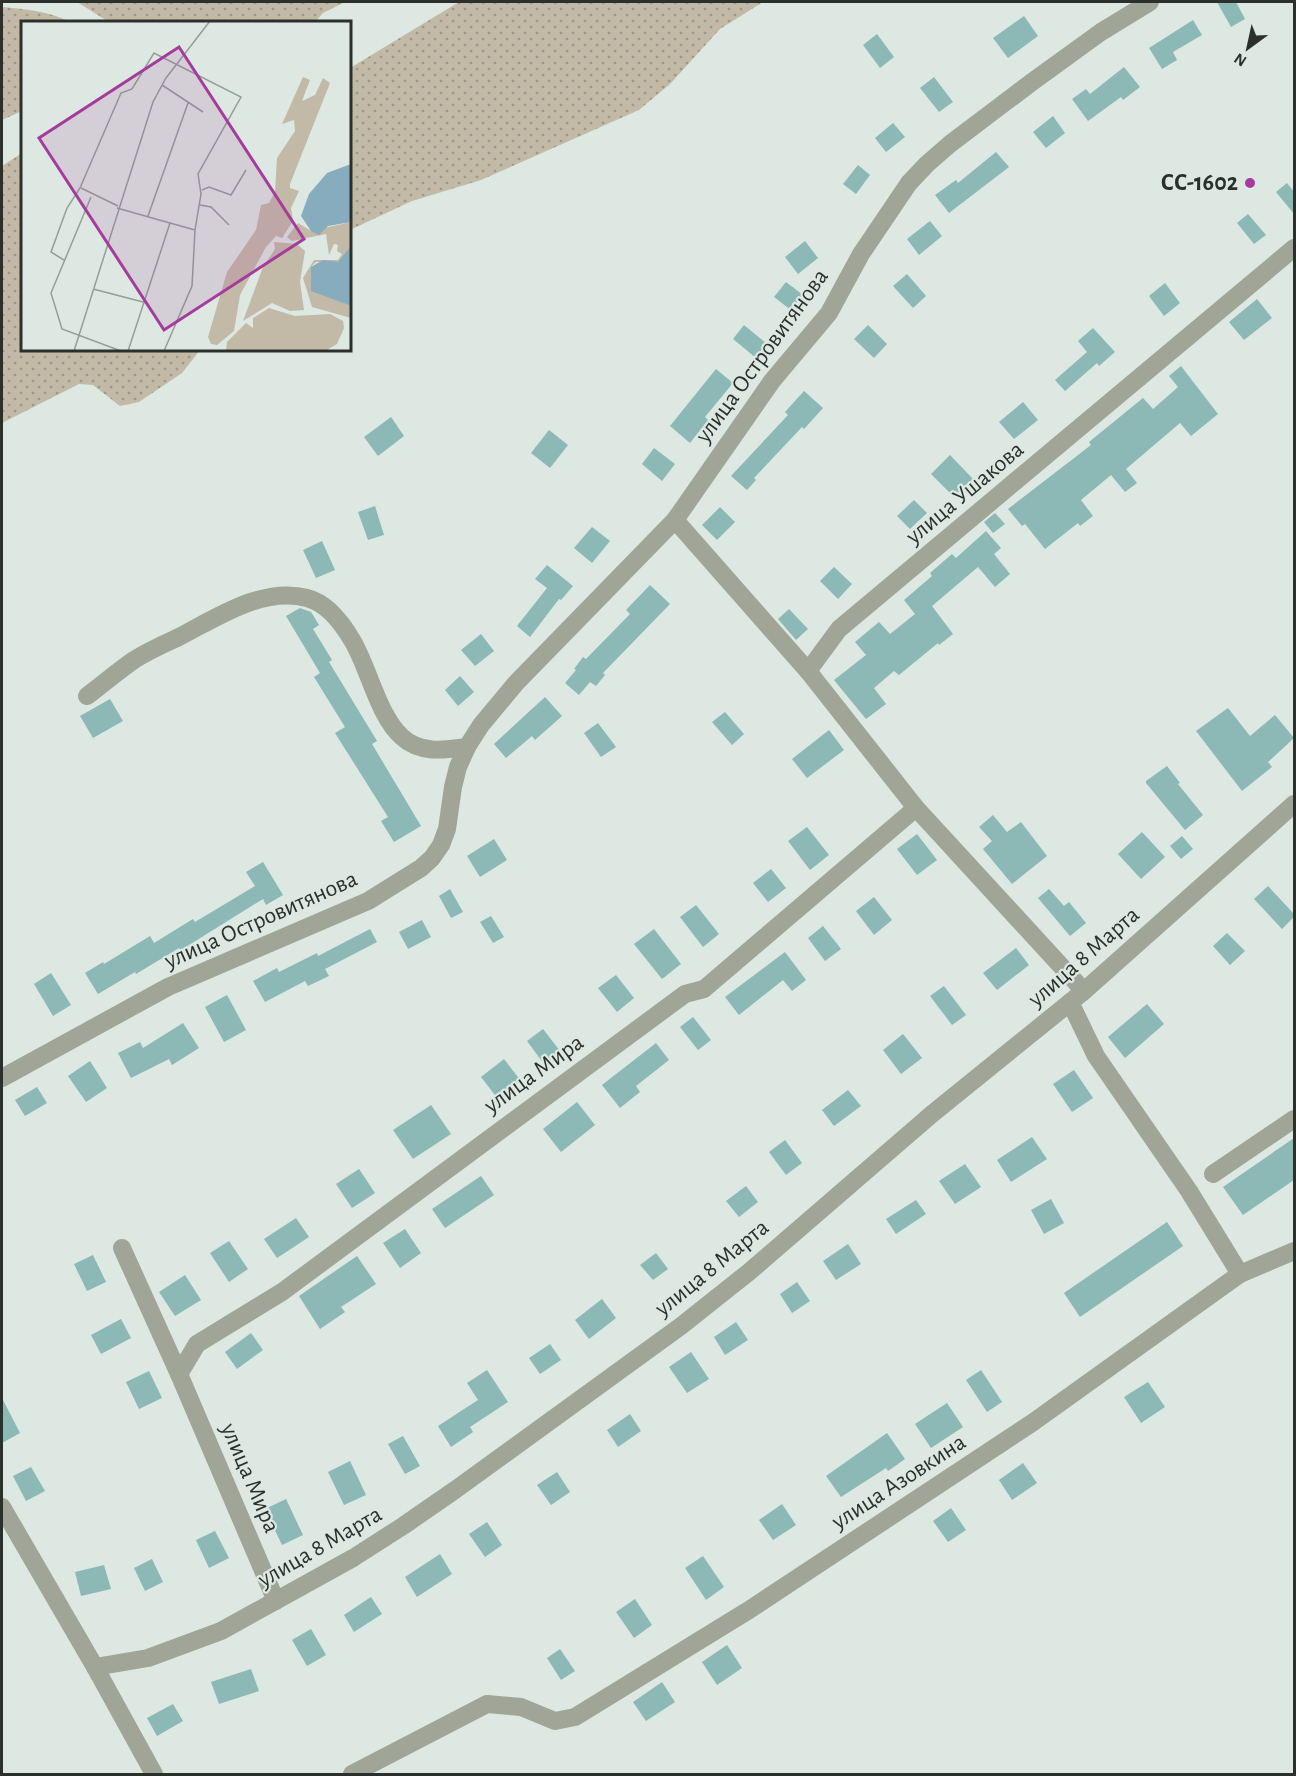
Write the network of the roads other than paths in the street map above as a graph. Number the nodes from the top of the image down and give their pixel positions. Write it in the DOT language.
graph roads {
  1 [pos="1150,2"];
  2 [pos="1294,248"];
  3 [pos="675,520"];
  4 [pos="808,671"];
  5 [pos="87,696"];
  6 [pos="467,747"];
  7 [pos="1294,804"];
  8 [pos="916,808"];
  9 [pos="1077,997"];
  10 [pos="2,1078"];
  11 [pos="1294,1119"];
  12 [pos="1213,1174"];
  13 [pos="122,1248"];
  14 [pos="1294,1251"];
  15 [pos="1240,1274"];
  16 [pos="179,1374"];
  17 [pos="2,1508"];
  18 [pos="276,1601"];
  19 [pos="95,1667"];
  20 [pos="154,1774"];
  21 [pos="352,1774"];
  1 -- 3 [label="street, улица Островитянова"];
  2 -- 4 [label="street, улица Ушакова"];
  3 -- 4 [label="street"];
  3 -- 6 [label="street, улица Островитянова"];
  4 -- 8 [label="street"];
  5 -- 6 [label="street"];
  6 -- 10 [label="street, улица Островитянова"];
  7 -- 9 [label="street, улица 8 Марта"];
  8 -- 9 [label="street"];
  8 -- 16 [label="street, улица Мира"];
  9 -- 15 [label="street"];
  9 -- 18 [label="street, улица 8 Марта"];
  11 -- 12 [label="street"];
  13 -- 16 [label="street, улица Мира"];
  14 -- 15 [label="street, улица Азовкина"];
  15 -- 21 [label="street, улица Азовкина"];
  16 -- 18 [label="street, улица Мира"];
  17 -- 19 [label="street"];
  18 -- 19 [label="street, улица 8 Марта"];
  19 -- 20 [label="street"];
}
